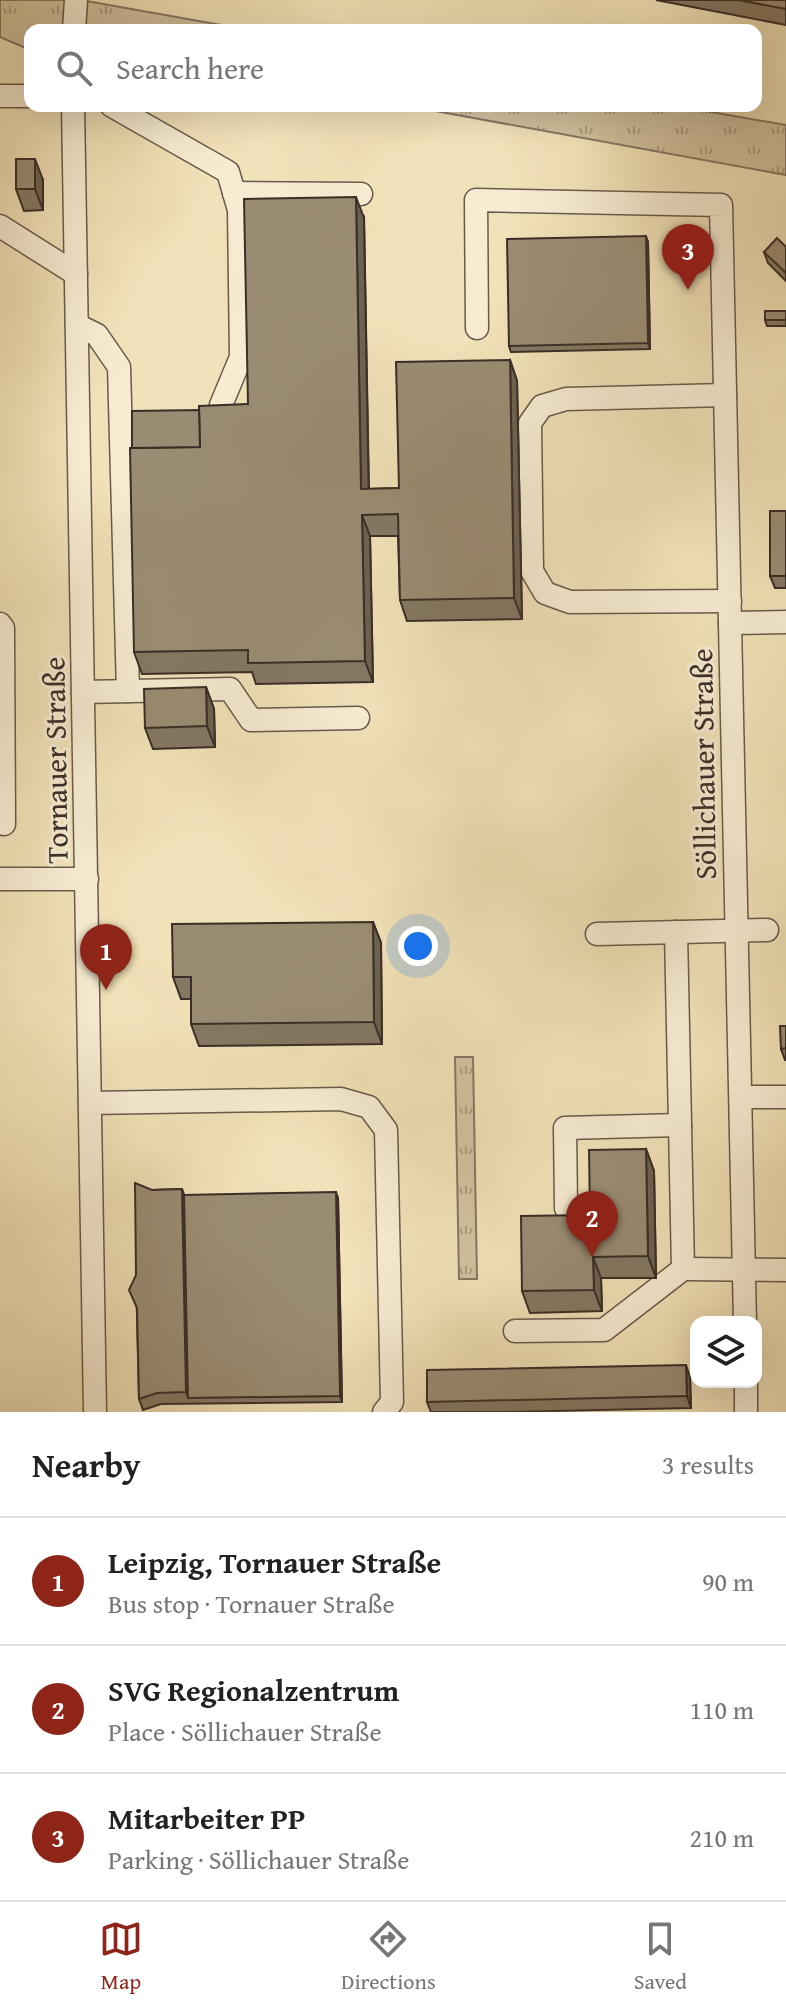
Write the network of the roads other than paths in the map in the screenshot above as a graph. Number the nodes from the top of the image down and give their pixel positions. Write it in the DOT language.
graph roads {
  1 [pos="76,0"];
  2 [pos="74,24"];
  3 [pos="0,96"];
  4 [pos="24,96"];
  5 [pos="73,112"];
  6 [pos="123,112"];
  7 [pos="234,193"];
  8 [pos="361,194"];
  9 [pos="0,226"];
  10 [pos="76,274"];
  11 [pos="77,325"];
  12 [pos="477,328"];
  13 [pos="725,395"];
  14 [pos="221,427"];
  15 [pos="730,612"];
  16 [pos="786,622"];
  17 [pos="0,624"];
  18 [pos="128,691"];
  19 [pos="83,692"];
  20 [pos="358,718"];
  21 [pos="4,824"];
  22 [pos="0,879"];
  23 [pos="87,879"];
  24 [pos="767,930"];
  25 [pos="737,931"];
  26 [pos="676,932"];
  27 [pos="597,934"];
  28 [pos="741,1097"];
  29 [pos="786,1097"];
  30 [pos="90,1103"];
  31 [pos="680,1125"];
  32 [pos="566,1208"];
  33 [pos="683,1269"];
  34 [pos="744,1269"];
  35 [pos="786,1270"];
  36 [pos="745,1316"];
  37 [pos="515,1331"];
  38 [pos="746,1388"];
  39 [pos="95,1412"];
  40 [pos="384,1412"];
  41 [pos="746,1412"];
  1 -- 2 [label="street"];
  3 -- 4 [label="street"];
  5 -- 10 [label="street, Tornauer Straße"];
  6 -- 7 [label="street"];
  7 -- 8 [label="street"];
  7 -- 14 [label="street"];
  9 -- 10 [label="street"];
  10 -- 11 [label="street, Tornauer Straße"];
  11 -- 18 [label="street"];
  11 -- 19 [label="street, Tornauer Straße"];
  12 -- 13 [label="street, Söllichauer Straße"];
  13 -- 15 [label="street, Söllichauer Straße"];
  13 -- 15 [label="street"];
  15 -- 16 [label="street"];
  15 -- 25 [label="street, Söllichauer Straße"];
  17 -- 21 [label="street"];
  18 -- 19 [label="street"];
  18 -- 20 [label="street"];
  19 -- 23 [label="street, Tornauer Straße"];
  22 -- 23 [label="street"];
  23 -- 30 [label="street, Tornauer Straße"];
  24 -- 25 [label="street"];
  25 -- 26 [label="street"];
  25 -- 28 [label="street, Söllichauer Straße"];
  26 -- 27 [label="street"];
  26 -- 31 [label="street"];
  28 -- 29 [label="street"];
  28 -- 34 [label="street, Söllichauer Straße"];
  30 -- 39 [label="street, Tornauer Straße"];
  30 -- 40 [label="street"];
  31 -- 32 [label="street"];
  31 -- 33 [label="street"];
  33 -- 34 [label="street"];
  33 -- 37 [label="street"];
  34 -- 35 [label="street"];
  34 -- 36 [label="street, Söllichauer Straße"];
  38 -- 41 [label="street"];
}
